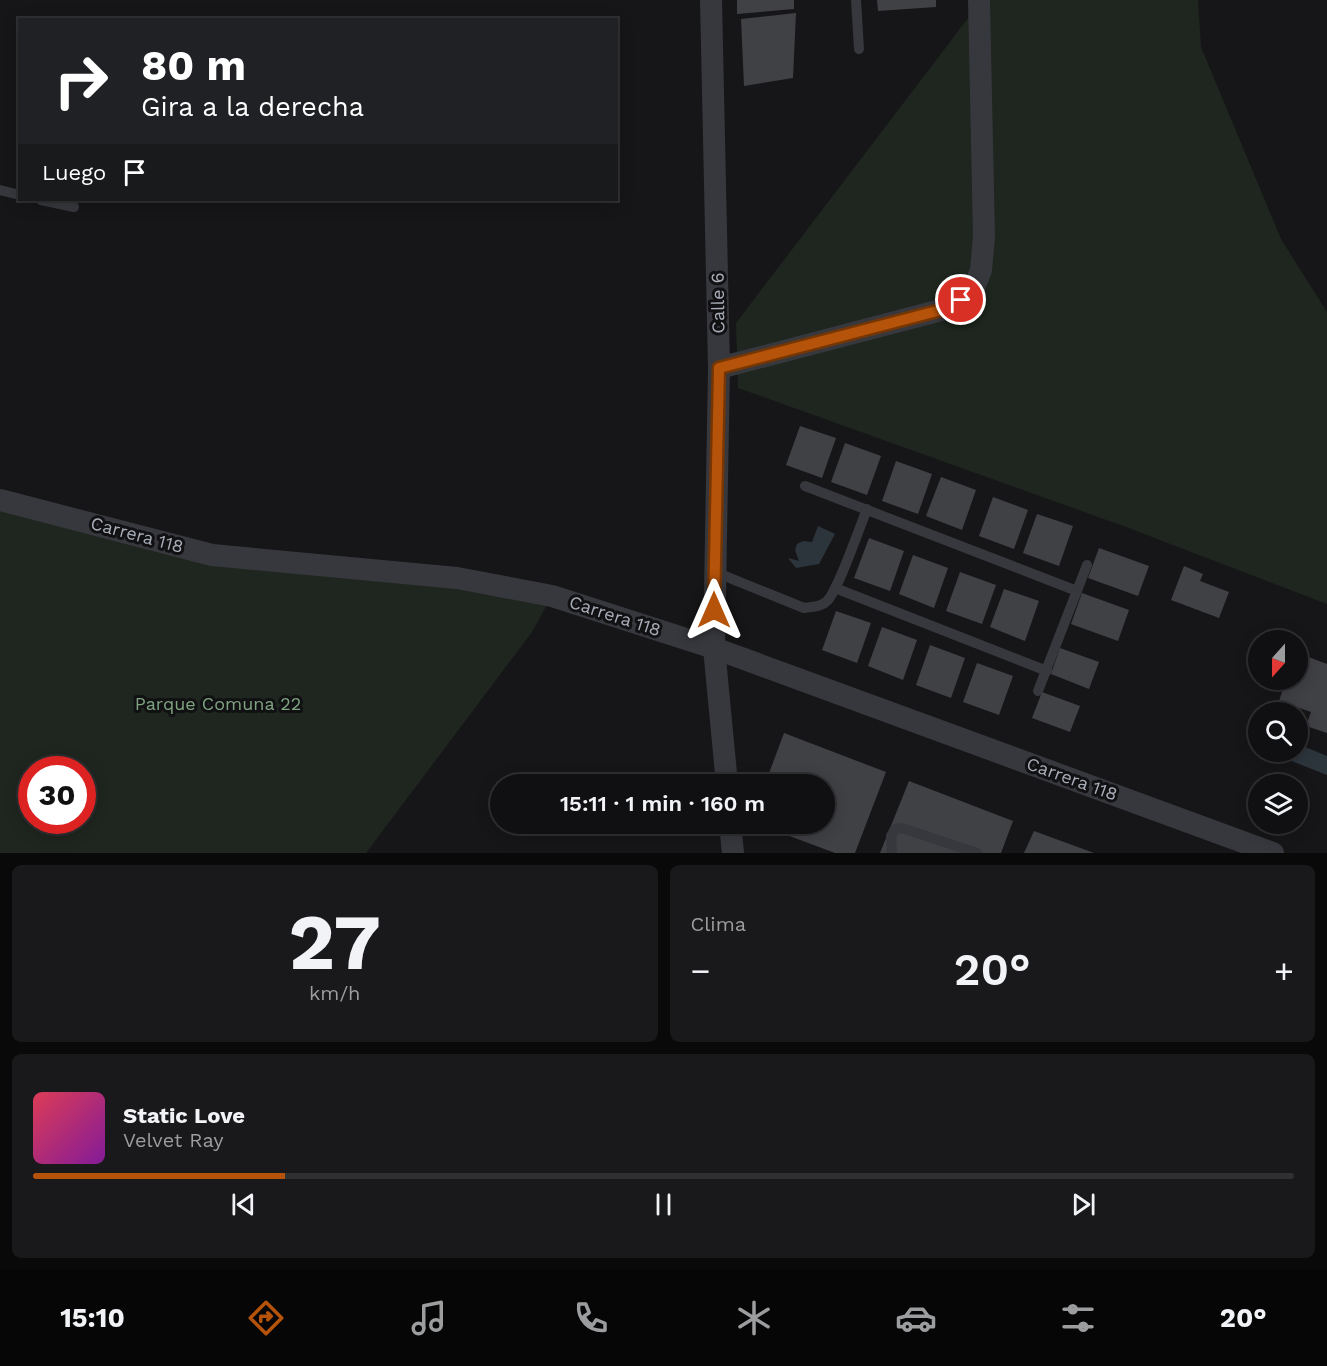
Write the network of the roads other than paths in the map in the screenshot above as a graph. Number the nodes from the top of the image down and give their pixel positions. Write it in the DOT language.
graph roads {
  1 [pos="711,0"];
  2 [pos="856,0"];
  3 [pos="979,0"];
  4 [pos="859,49"];
  5 [pos="0,190"];
  6 [pos="18,194"];
  7 [pos="46,201"];
  8 [pos="74,207"];
  9 [pos="719,368"];
  10 [pos="805,486"];
  11 [pos="0,500"];
  12 [pos="867,509"];
  13 [pos="1087,565"];
  14 [pos="714,572"];
  15 [pos="835,588"];
  16 [pos="1077,591"];
  17 [pos="714,648"];
  18 [pos="1047,671"];
  19 [pos="1038,691"];
  20 [pos="726,774"];
  21 [pos="731,834"];
  22 [pos="733,853"];
  23 [pos="892,853"];
  24 [pos="976,853"];
  25 [pos="1273,853"];
  1 -- 9 [label="street, Calle 6"];
  2 -- 4 [label="lane"];
  3 -- 9 [label="street"];
  5 -- 6 [label="lane"];
  7 -- 8 [label="lane"];
  9 -- 14 [label="street, Calle 6"];
  10 -- 12 [label="lane"];
  11 -- 17 [label="street, Carrera 118"];
  12 -- 15 [label="lane"];
  12 -- 16 [label="lane"];
  13 -- 16 [label="lane"];
  14 -- 15 [label="lane"];
  14 -- 17 [label="street, Calle 6"];
  15 -- 18 [label="lane"];
  16 -- 18 [label="lane"];
  17 -- 20 [label="street, Calle 6"];
  17 -- 25 [label="street, Carrera 118"];
  18 -- 19 [label="lane"];
  21 -- 22 [label="street"];
  23 -- 24 [label="lane"];
}
